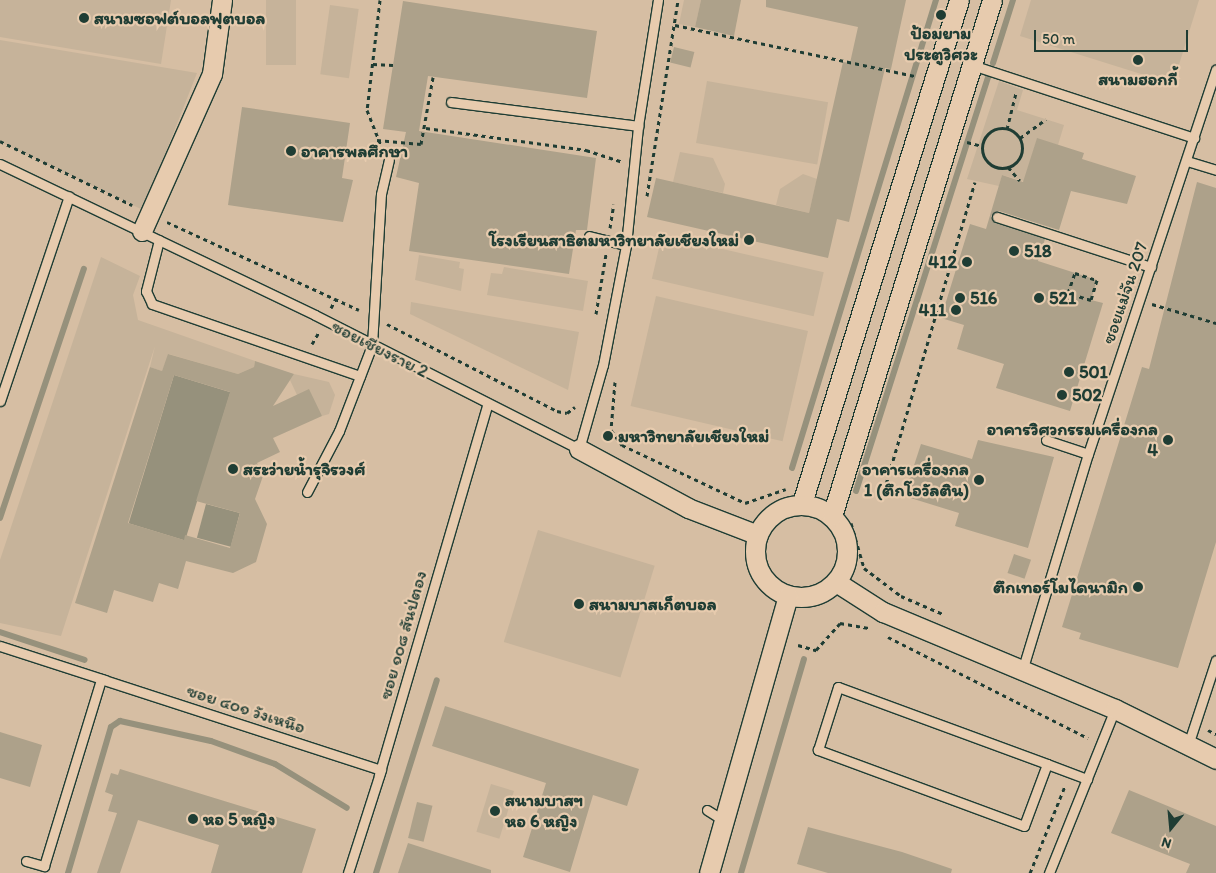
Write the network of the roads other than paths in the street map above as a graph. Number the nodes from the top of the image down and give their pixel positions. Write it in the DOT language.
graph roads {
  1 [pos="222,0"];
  2 [pos="658,0"];
  3 [pos="959,0"];
  4 [pos="992,0"];
  5 [pos="972,65"];
  6 [pos="1216,70"];
  7 [pos="451,102"];
  8 [pos="638,126"];
  9 [pos="1194,138"];
  10 [pos="389,160"];
  11 [pos="1187,162"];
  12 [pos="0,164"];
  13 [pos="1216,170"];
  14 [pos="69,196"];
  15 [pos="997,218"];
  16 [pos="150,236"];
  17 [pos="589,236"];
  18 [pos="626,245"];
  19 [pos="1151,267"];
  20 [pos="372,345"];
  21 [pos="360,376"];
  22 [pos="0,401"];
  23 [pos="487,405"];
  24 [pos="1046,440"];
  25 [pos="579,449"];
  26 [pos="1088,454"];
  27 [pos="307,492"];
  28 [pos="802,503"];
  29 [pos="841,517"];
  30 [pos="758,535"];
  31 [pos="836,582"];
  32 [pos="788,596"];
  33 [pos="0,646"];
  34 [pos="1216,660"];
  35 [pos="1022,671"];
  36 [pos="101,679"];
  37 [pos="1115,709"];
  38 [pos="1188,745"];
  39 [pos="1216,759"];
  40 [pos="1047,764"];
  41 [pos="381,770"];
  42 [pos="1087,779"];
  43 [pos="707,810"];
  44 [pos="724,817"];
  45 [pos="26,861"];
  46 [pos="43,869"];
  47 [pos="347,873"];
  48 [pos="708,873"];
  49 [pos="1048,873"];
  1 -- 16 [label="street"];
  2 -- 8 [label="lane"];
  3 -- 28 [label="street"];
  4 -- 5 [label="street"];
  5 -- 9 [label="lane"];
  5 -- 29 [label="street"];
  6 -- 9 [label="lane, ซอยแม่จัน 207"];
  7 -- 8 [label="lane"];
  8 -- 18 [label="lane"];
  9 -- 11 [label="lane, ซอยแม่จัน 207"];
  10 -- 20 [label="lane"];
  11 -- 13 [label="lane"];
  11 -- 19 [label="lane, ซอยแม่จัน 207"];
  12 -- 14 [label="lane, ซอยเชียงราย 2"];
  14 -- 16 [label="lane, ซอยเชียงราย 2"];
  14 -- 22 [label="lane"];
  15 -- 19 [label="lane"];
  16 -- 20 [label="lane, ซอยเชียงราย 2"];
  16 -- 21 [label="lane"];
  17 -- 18 [label="lane"];
  18 -- 25 [label="lane"];
  19 -- 26 [label="lane, ซอยแม่จัน 207"];
  20 -- 21 [label="lane"];
  20 -- 23 [label="lane, ซอยเชียงราย 2"];
  21 -- 27 [label="lane"];
  23 -- 25 [label="lane, ซอยเชียงราย 2"];
  23 -- 41 [label="lane, ซอย ๑๐๘ สันป่ตอง"];
  24 -- 26 [label="lane"];
  25 -- 30 [label="street, ซอยเชียงราย 2"];
  26 -- 35 [label="lane, ซอยแม่จัน 207"];
  28 -- 29 [label="street"];
  28 -- 30 [label="street"];
  29 -- 31 [label="street"];
  30 -- 32 [label="street"];
  31 -- 32 [label="street"];
  31 -- 35 [label="street"];
  32 -- 44 [label="street"];
  33 -- 36 [label="lane, ซอย ๔๐๑ วังเหนึอ"];
  34 -- 38 [label="lane"];
  35 -- 37 [label="street"];
  36 -- 41 [label="lane, ซอย ๔๐๑ วังเหนึอ"];
  36 -- 46 [label="lane"];
  37 -- 38 [label="street"];
  37 -- 42 [label="lane"];
  38 -- 39 [label="street"];
  40 -- 40 [label="lane"];
  40 -- 42 [label="lane"];
  41 -- 47 [label="lane, ซอย ๑๐๘ สันป่ตอง"];
  42 -- 49 [label="lane"];
  43 -- 44 [label="lane"];
  44 -- 48 [label="lane"];
  45 -- 46 [label="lane"];
}
